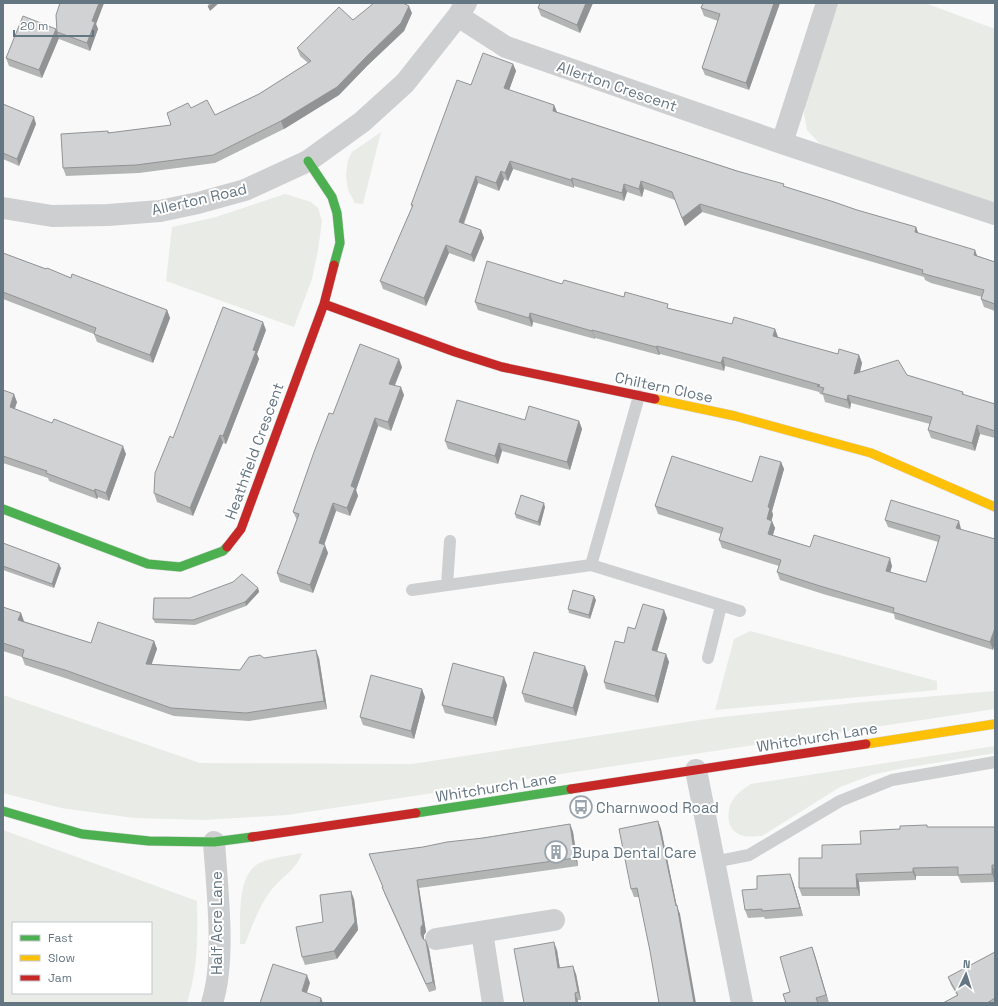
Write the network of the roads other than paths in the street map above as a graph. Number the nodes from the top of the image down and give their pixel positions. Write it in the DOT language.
graph roads {
  1 [pos="827,3"];
  2 [pos="462,10"];
  3 [pos="782,143"];
  4 [pos="308,161"];
  5 [pos="3,208"];
  6 [pos="995,214"];
  7 [pos="324,304"];
  8 [pos="639,396"];
  9 [pos="995,507"];
  10 [pos="3,509"];
  11 [pos="450,541"];
  12 [pos="591,565"];
  13 [pos="447,585"];
  14 [pos="412,590"];
  15 [pos="721,606"];
  16 [pos="740,612"];
  17 [pos="708,658"];
  18 [pos="995,724"];
  19 [pos="995,762"];
  20 [pos="696,770"];
  21 [pos="3,811"];
  22 [pos="214,842"];
  23 [pos="714,862"];
  24 [pos="554,920"];
  25 [pos="482,932"];
  26 [pos="436,939"];
  27 [pos="212,1003"];
  28 [pos="493,1003"];
  29 [pos="742,1003"];
  1 -- 3 [label="street"];
  2 -- 3 [label="street, Allerton Crescent"];
  2 -- 4 [label="street, Allerton Road"];
  3 -- 6 [label="street, Allerton Crescent"];
  4 -- 5 [label="street, Allerton Road"];
  4 -- 7 [label="street, Heathfield Crescent"];
  7 -- 8 [label="street, Chiltern Close"];
  7 -- 10 [label="street, Heathfield Crescent"];
  8 -- 9 [label="street, Chiltern Close"];
  8 -- 12 [label="lane"];
  11 -- 13 [label="lane"];
  12 -- 13 [label="lane"];
  12 -- 15 [label="lane"];
  13 -- 14 [label="lane"];
  15 -- 16 [label="lane"];
  15 -- 17 [label="lane"];
  18 -- 20 [label="street, Whitchurch Lane"];
  19 -- 23 [label="lane"];
  20 -- 22 [label="street, Whitchurch Lane"];
  20 -- 23 [label="street"];
  21 -- 22 [label="street, Whitchurch Lane"];
  22 -- 27 [label="street, Half Acre Lane"];
  23 -- 29 [label="street"];
  24 -- 25 [label="street"];
  25 -- 26 [label="street"];
  25 -- 28 [label="street"];
}
